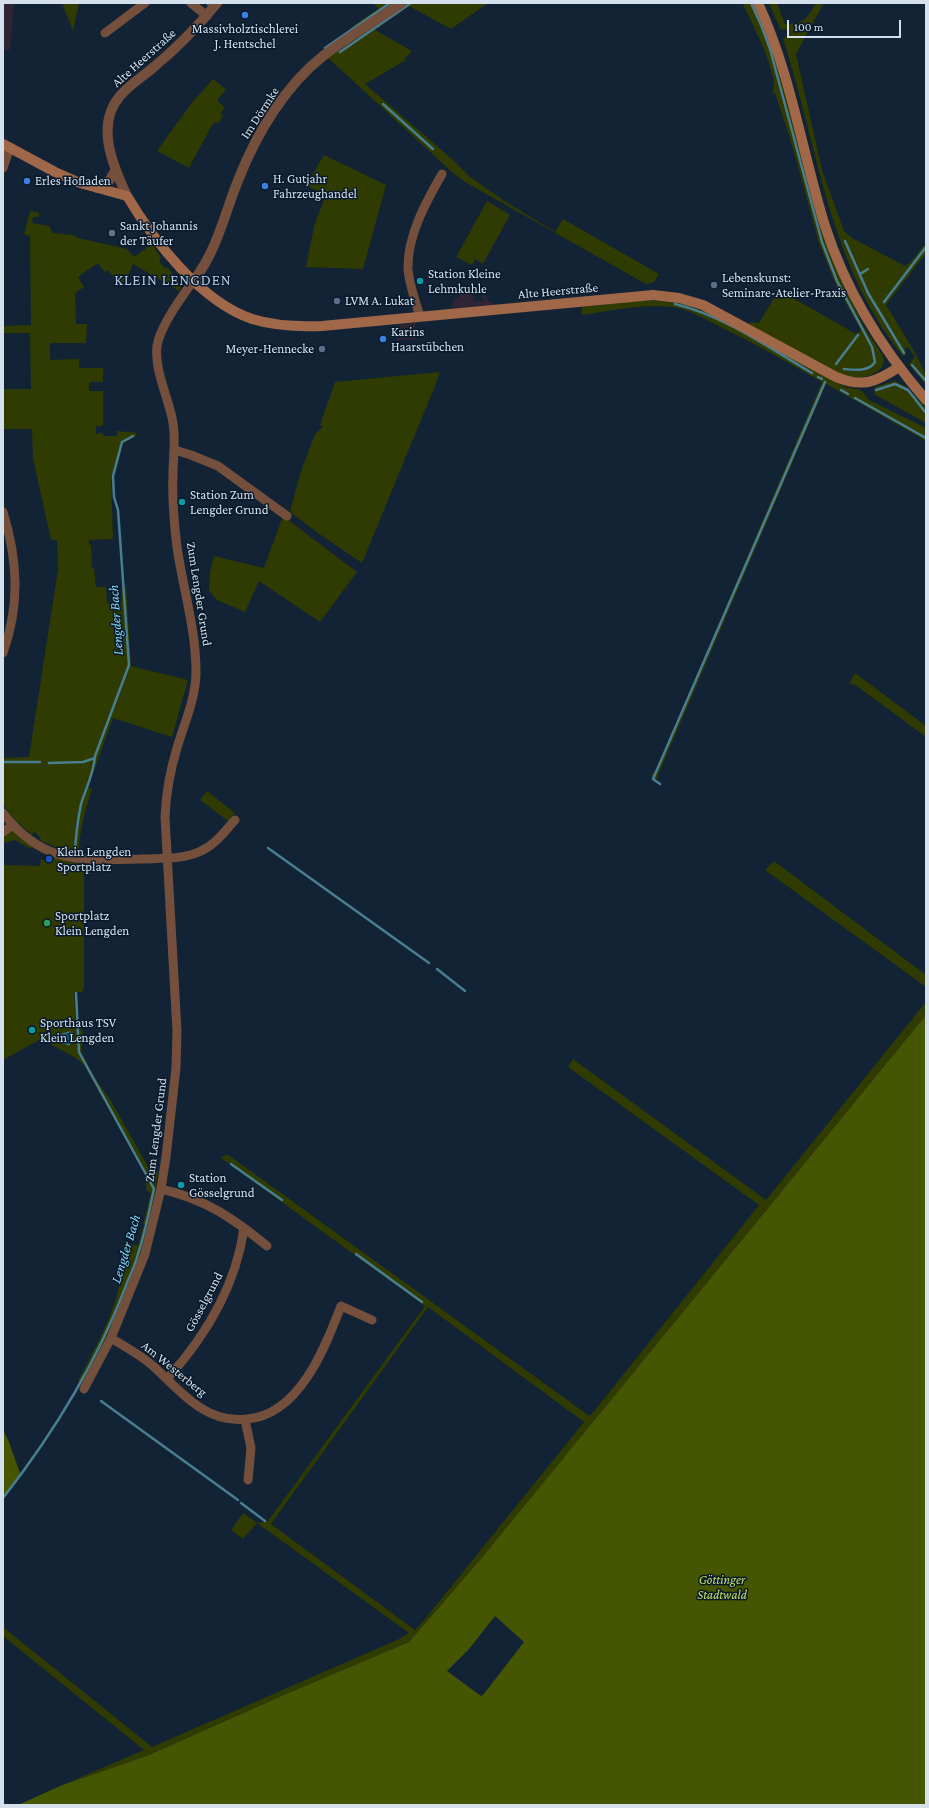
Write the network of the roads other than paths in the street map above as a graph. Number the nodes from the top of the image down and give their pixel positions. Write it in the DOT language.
graph roads {
  1 [pos="145,3"];
  2 [pos="191,3"];
  3 [pos="218,3"];
  4 [pos="402,3"];
  5 [pos="758,3"];
  6 [pos="206,16"];
  7 [pos="105,33"];
  8 [pos="6,146"];
  9 [pos="3,168"];
  10 [pos="115,171"];
  11 [pos="442,174"];
  12 [pos="97,188"];
  13 [pos="127,196"];
  14 [pos="194,280"];
  15 [pos="420,317"];
  16 [pos="899,367"];
  17 [pos="926,400"];
  18 [pos="175,450"];
  19 [pos="3,512"];
  20 [pos="287,516"];
  21 [pos="3,653"];
  22 [pos="3,813"];
  23 [pos="235,820"];
  24 [pos="13,825"];
  25 [pos="3,832"];
  26 [pos="168,858"];
  27 [pos="161,1189"];
  28 [pos="244,1228"];
  29 [pos="267,1246"];
  30 [pos="372,1320"];
  31 [pos="110,1338"];
  32 [pos="167,1379"];
  33 [pos="84,1389"];
  34 [pos="245,1420"];
  35 [pos="248,1480"];
  1 -- 7 [label="street"];
  2 -- 6 [label="street"];
  3 -- 6 [label="street, Alte Heerstraße"];
  4 -- 14 [label="street, Im Dörmke"];
  5 -- 16 [label="main road"];
  6 -- 10 [label="street, Alte Heerstraße"];
  8 -- 9 [label="street"];
  8 -- 12 [label="main road"];
  10 -- 12 [label="street"];
  10 -- 13 [label="street, Alte Heerstraße"];
  11 -- 15 [label="street"];
  12 -- 13 [label="main road"];
  13 -- 14 [label="main road, Alte Heerstraße"];
  14 -- 15 [label="main road, Alte Heerstraße"];
  14 -- 18 [label="street, Zum Lengder Grund"];
  15 -- 16 [label="main road, Alte Heerstraße"];
  16 -- 17 [label="main road"];
  18 -- 20 [label="street"];
  18 -- 26 [label="street, Zum Lengder Grund"];
  19 -- 21 [label="street"];
  22 -- 24 [label="street"];
  23 -- 26 [label="street"];
  24 -- 25 [label="street"];
  24 -- 26 [label="street"];
  26 -- 27 [label="street, Zum Lengder Grund"];
  27 -- 28 [label="street"];
  27 -- 31 [label="street, Zum Lengder Grund"];
  28 -- 29 [label="street"];
  28 -- 32 [label="street, Gösselgrund"];
  30 -- 34 [label="street, Am Westerberg"];
  31 -- 32 [label="street, Am Westerberg"];
  31 -- 33 [label="street, Zum Lengder Grund"];
  32 -- 34 [label="street, Am Westerberg"];
  34 -- 35 [label="street"];
}
